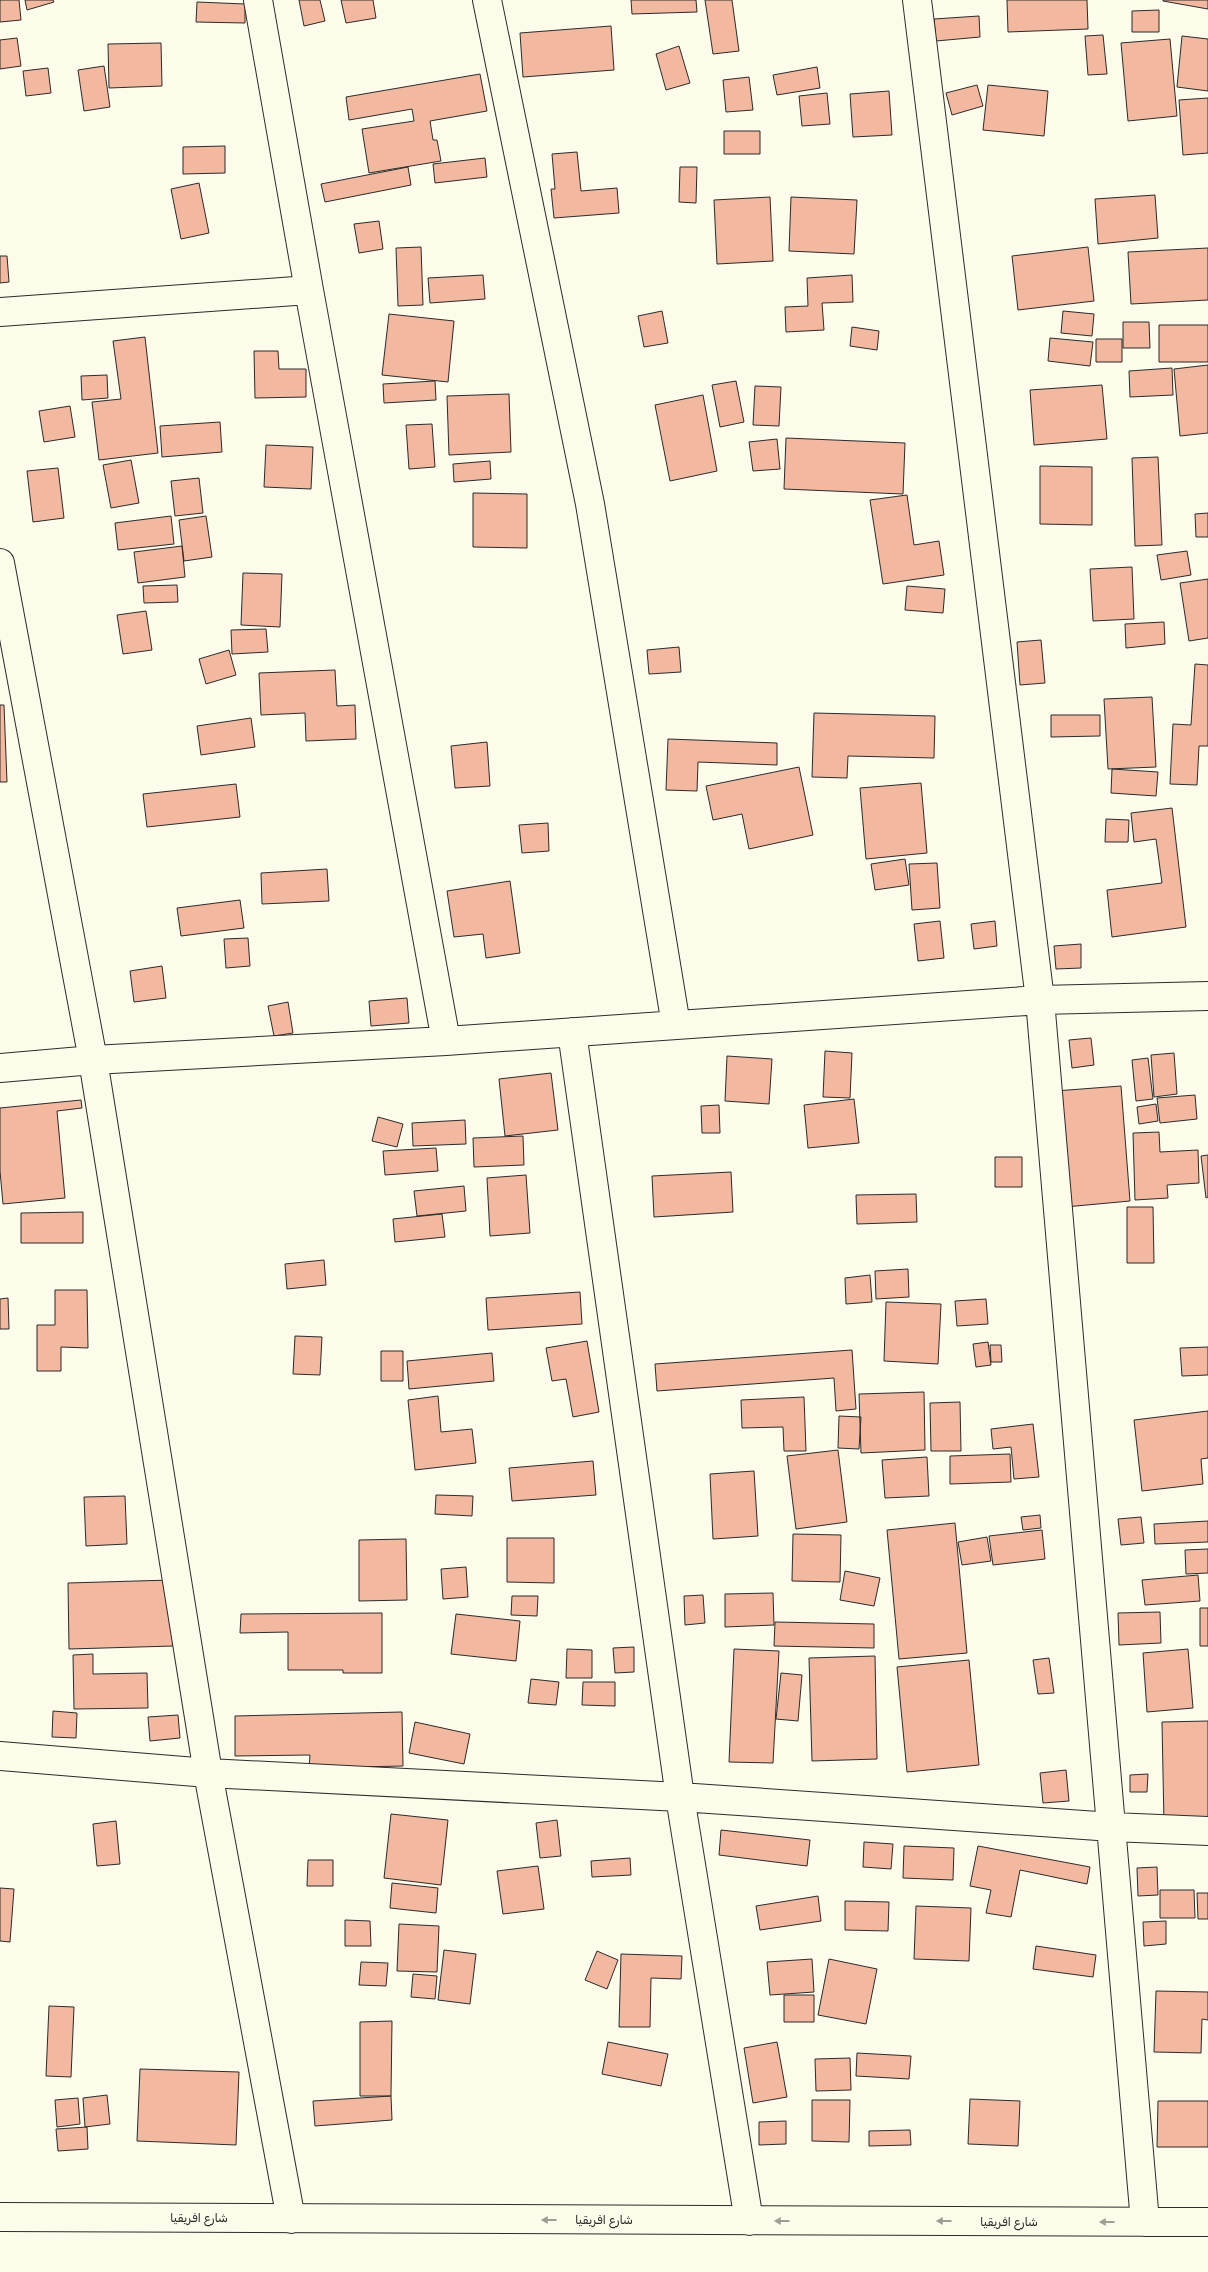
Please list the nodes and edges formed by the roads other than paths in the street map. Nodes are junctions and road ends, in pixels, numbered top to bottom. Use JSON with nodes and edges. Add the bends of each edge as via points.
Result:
{"nodes":[{"id":1,"x":258,"y":0,"type":"edge"},
{"id":2,"x":487,"y":0,"type":"edge"},
{"id":3,"x":917,"y":0,"type":"edge"},
{"id":4,"x":309,"y":290,"type":"junction"},
{"id":5,"x":0,"y":312,"type":"edge"},
{"id":6,"x":0,"y":563,"type":"edge"},
{"id":7,"x":10,"y":671,"type":"edge"},
{"id":8,"x":1208,"y":996,"type":"edge"},
{"id":9,"x":1040,"y":1000,"type":"junction"},
{"id":10,"x":676,"y":1025,"type":"junction"},
{"id":11,"x":572,"y":1032,"type":"junction"},
{"id":12,"x":446,"y":1041,"type":"junction"},
{"id":13,"x":93,"y":1060,"type":"junction"},
{"id":14,"x":0,"y":1068,"type":"edge"},
{"id":15,"x":0,"y":1756,"type":"edge"},
{"id":16,"x":208,"y":1773,"type":"junction"},
{"id":17,"x":680,"y":1797,"type":"junction"},
{"id":18,"x":1112,"y":1828,"type":"junction"},
{"id":19,"x":1208,"y":1831,"type":"edge"},
{"id":20,"x":0,"y":2217,"type":"edge"},
{"id":21,"x":291,"y":2219,"type":"junction"},
{"id":22,"x":748,"y":2221,"type":"junction"},
{"id":23,"x":1144,"y":2222,"type":"junction"},
{"id":24,"x":1208,"y":2222,"type":"edge"}],
"edges":[{"from":1,"to":4,"type":"street"},
{"from":2,"to":10,"type":"street","via":[[590,504]]},
{"from":3,"to":9,"type":"street"},
{"from":4,"to":5,"type":"street"},
{"from":4,"to":12,"type":"street"},
{"from":6,"to":7,"type":"street"},
{"from":7,"to":13,"type":"street"},
{"from":8,"to":9,"type":"street"},
{"from":9,"to":10,"type":"street"},
{"from":9,"to":18,"type":"street"},
{"from":10,"to":11,"type":"street"},
{"from":11,"to":12,"type":"street"},
{"from":11,"to":17,"type":"street"},
{"from":12,"to":13,"type":"street"},
{"from":13,"to":14,"type":"street"},
{"from":13,"to":16,"type":"street"},
{"from":15,"to":16,"type":"street"},
{"from":16,"to":17,"type":"street"},
{"from":16,"to":21,"type":"street"},
{"from":17,"to":18,"type":"street"},
{"from":17,"to":22,"type":"street"},
{"from":18,"to":19,"type":"street"},
{"from":18,"to":23,"type":"street"},
{"from":20,"to":21,"type":"street","name":"شارع افريقيا"},
{"from":22,"to":21,"type":"street","name":"شارع افريقيا","one_way":true},
{"from":23,"to":22,"type":"street","name":"شارع افريقيا","one_way":true},
{"from":23,"to":24,"type":"street","name":"شارع افريقيا"}]}
